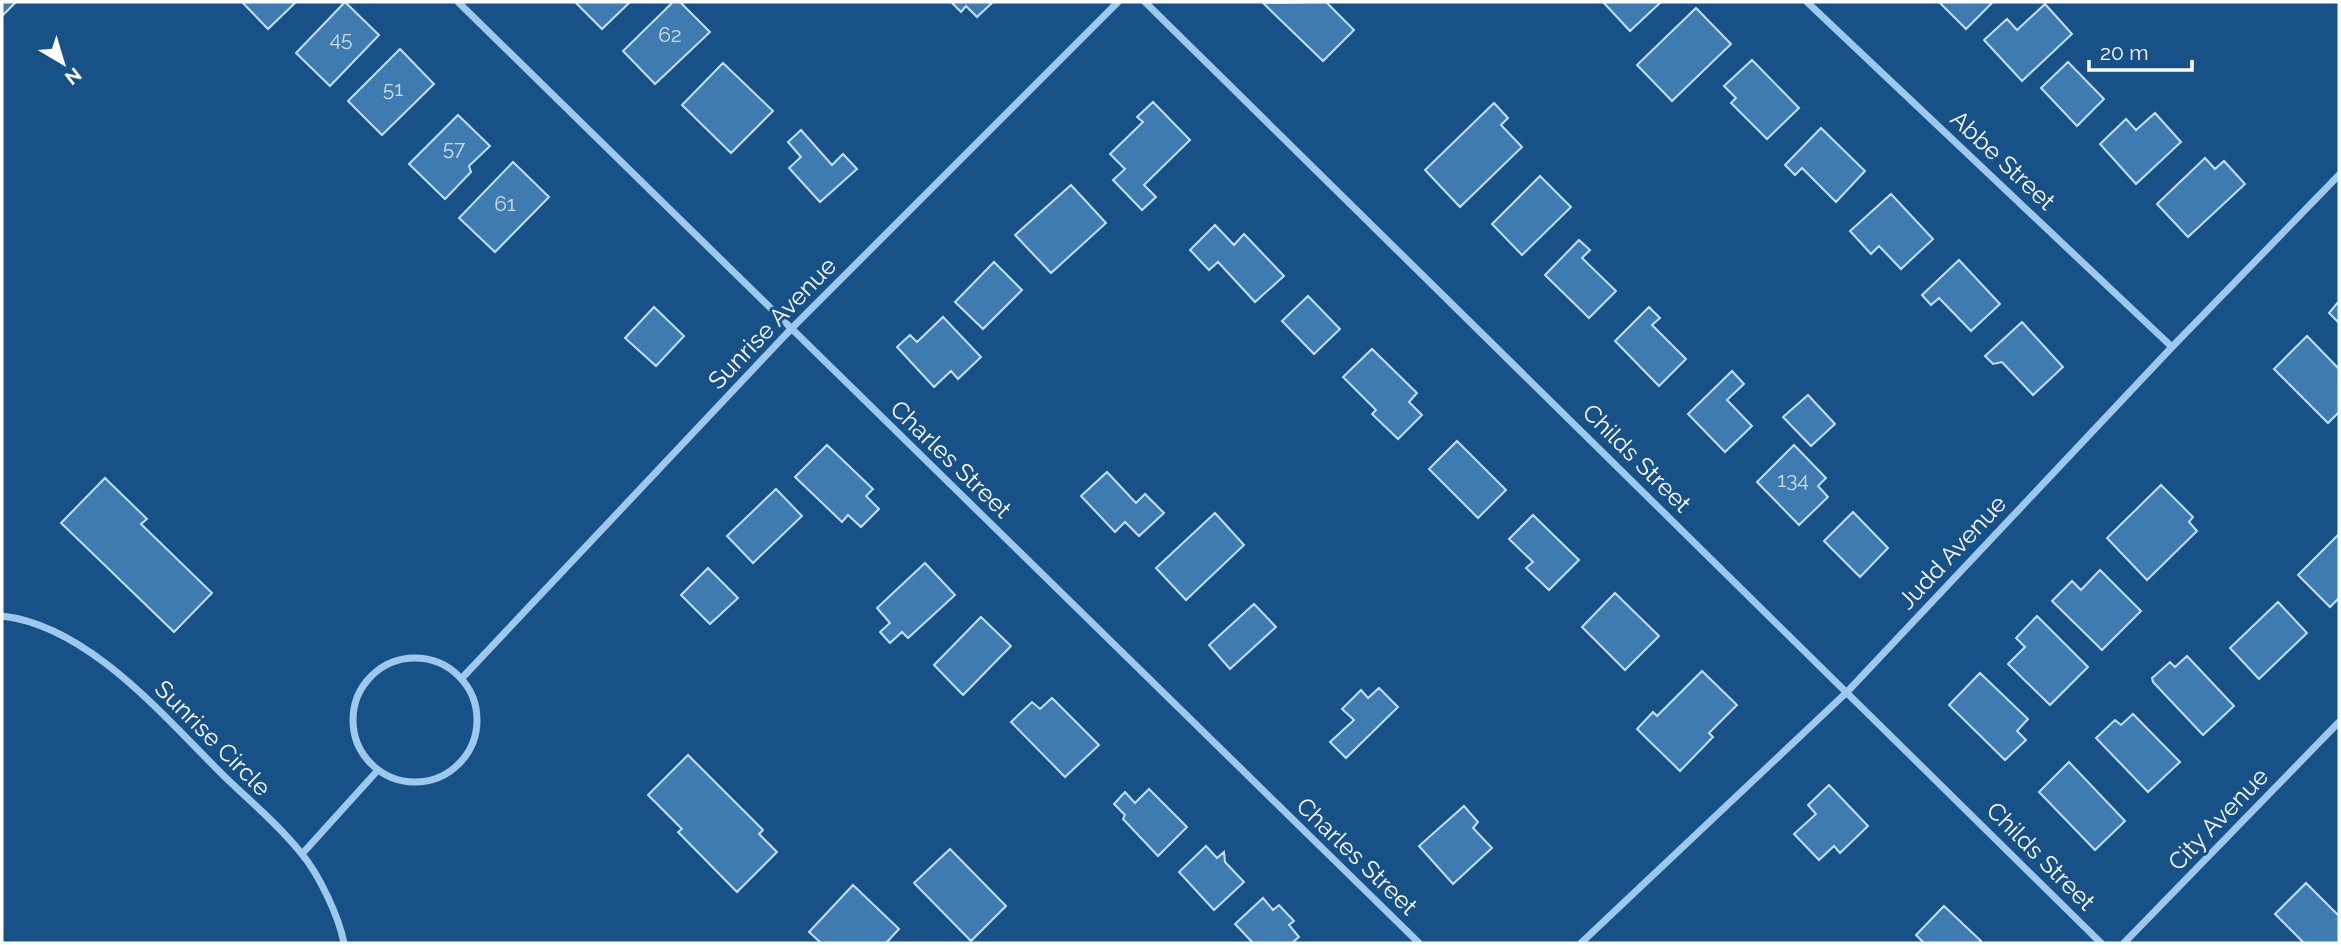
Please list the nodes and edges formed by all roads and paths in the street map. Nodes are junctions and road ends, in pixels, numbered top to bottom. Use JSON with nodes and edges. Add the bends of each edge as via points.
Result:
{"nodes":[{"id":1,"x":458,"y":2,"type":"edge"},
{"id":2,"x":1118,"y":2,"type":"edge"},
{"id":3,"x":1145,"y":2,"type":"edge"},
{"id":4,"x":1807,"y":2,"type":"edge"},
{"id":5,"x":2339,"y":175,"type":"edge"},
{"id":6,"x":791,"y":329,"type":"junction"},
{"id":7,"x":2172,"y":347,"type":"junction"},
{"id":8,"x":2,"y":616,"type":"edge"},
{"id":9,"x":462,"y":678,"type":"junction"},
{"id":10,"x":1847,"y":692,"type":"junction"},
{"id":11,"x":2339,"y":722,"type":"edge"},
{"id":12,"x":378,"y":770,"type":"junction"},
{"id":13,"x":302,"y":854,"type":"junction"},
{"id":14,"x":344,"y":943,"type":"edge"},
{"id":15,"x":1419,"y":943,"type":"edge"},
{"id":16,"x":1581,"y":943,"type":"edge"},
{"id":17,"x":2101,"y":943,"type":"edge"},
{"id":18,"x":2124,"y":943,"type":"edge"}],
"edges":[{"from":1,"to":6,"type":"street","name":"Charles Street"},
{"from":2,"to":6,"type":"street","name":"Sunrise Avenue"},
{"from":3,"to":10,"type":"street","name":"Childs Street"},
{"from":4,"to":7,"type":"street","name":"Abbe Street"},
{"from":5,"to":7,"type":"street","name":"Judd Avenue"},
{"from":6,"to":9,"type":"street","name":"Sunrise Avenue"},
{"from":6,"to":15,"type":"street","name":"Charles Street"},
{"from":7,"to":10,"type":"street","name":"Judd Avenue"},
{"from":8,"to":13,"type":"street","name":"Sunrise Circle","via":[[22,618],[68,639],[129,682]]},
{"from":9,"to":12,"type":"street","via":[[475,700],[478,726],[469,751],[452,770],[428,781],[402,781]]},
{"from":9,"to":12,"type":"street","via":[[441,663],[415,657],[390,663],[369,678],[356,701],[353,726],[361,751]]},
{"from":10,"to":16,"type":"street","name":"Judd Avenue"},
{"from":10,"to":17,"type":"street","name":"Childs Street"},
{"from":11,"to":18,"type":"street","name":"City Avenue"},
{"from":12,"to":13,"type":"street"},
{"from":13,"to":14,"type":"street","name":"Sunrise Circle","via":[[341,923]]}]}
